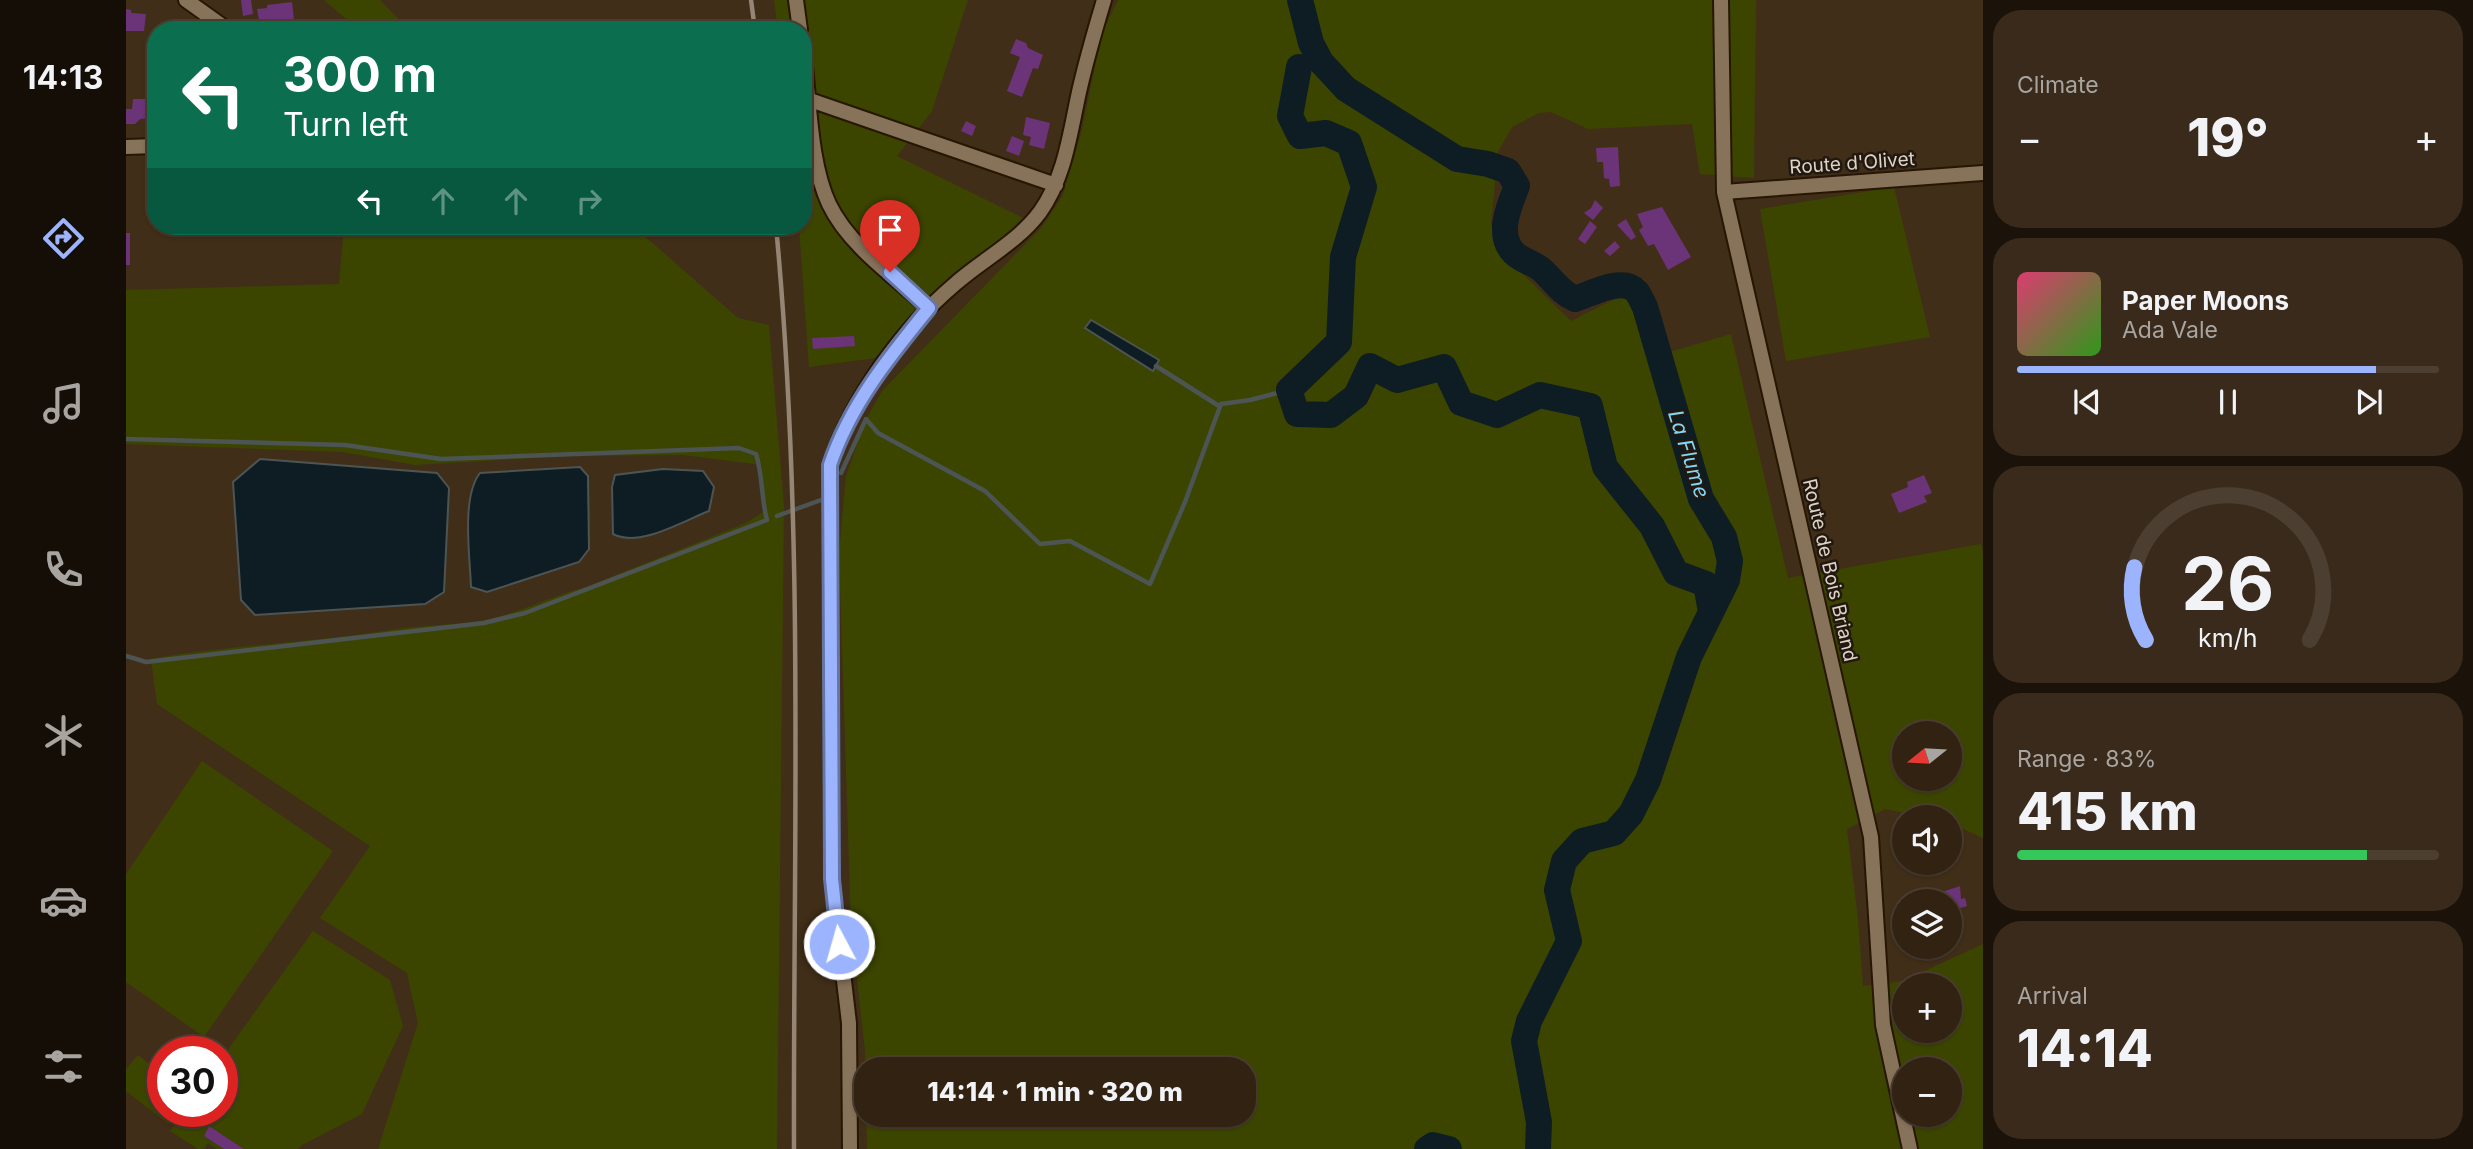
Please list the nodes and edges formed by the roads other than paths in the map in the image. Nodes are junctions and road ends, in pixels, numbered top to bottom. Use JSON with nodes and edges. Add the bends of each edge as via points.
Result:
{"nodes":[{"id":1,"x":186,"y":0,"type":"edge"},
{"id":2,"x":796,"y":0,"type":"edge"},
{"id":3,"x":1104,"y":0,"type":"edge"},
{"id":4,"x":1721,"y":0,"type":"edge"},
{"id":5,"x":215,"y":21,"type":"edge"},
{"id":6,"x":799,"y":21,"type":"edge"},
{"id":7,"x":812,"y":101,"type":"edge"},
{"id":8,"x":812,"y":120,"type":"edge"},
{"id":9,"x":147,"y":146,"type":"edge"},
{"id":10,"x":126,"y":147,"type":"edge"},
{"id":11,"x":1983,"y":173,"type":"edge"},
{"id":12,"x":1056,"y":185,"type":"junction"},
{"id":13,"x":1724,"y":192,"type":"junction"},
{"id":14,"x":929,"y":308,"type":"junction"},
{"id":15,"x":850,"y":1149,"type":"edge"},
{"id":16,"x":1910,"y":1149,"type":"edge"}],
"edges":[{"from":1,"to":5,"type":"street"},
{"from":2,"to":6,"type":"street"},
{"from":3,"to":12,"type":"street"},
{"from":4,"to":13,"type":"street","name":"Route de Bois Briand"},
{"from":7,"to":12,"type":"street"},
{"from":8,"to":14,"type":"street","via":[[817,169],[829,205],[852,237]]},
{"from":9,"to":10,"type":"street"},
{"from":11,"to":13,"type":"street","name":"Route d'Olivet"},
{"from":12,"to":14,"type":"street","via":[[1039,214]]},
{"from":13,"to":16,"type":"street","name":"Route de Bois Briand","via":[[1871,836],[1884,1024]]},
{"from":14,"to":15,"type":"street","via":[[859,402],[830,465],[832,879],[849,1023]]}]}
